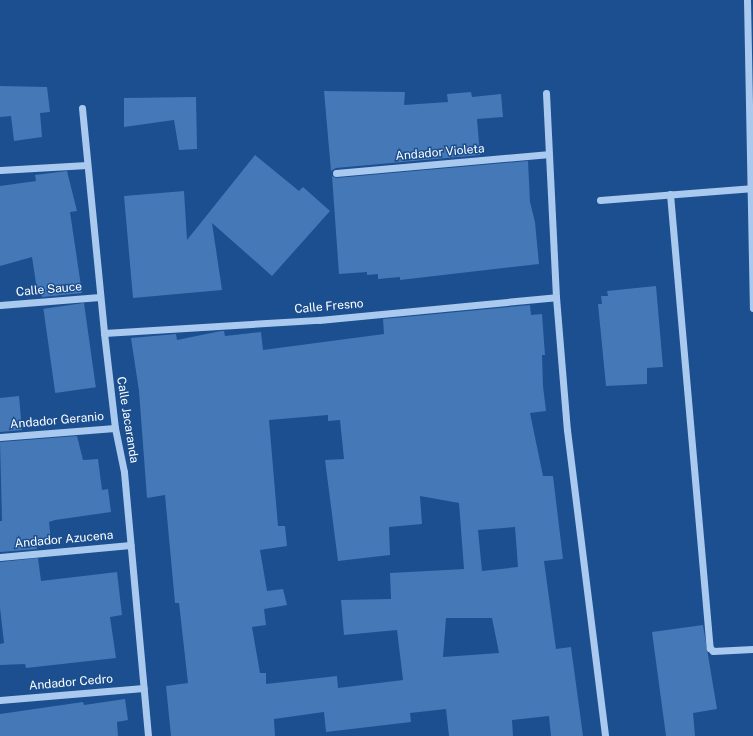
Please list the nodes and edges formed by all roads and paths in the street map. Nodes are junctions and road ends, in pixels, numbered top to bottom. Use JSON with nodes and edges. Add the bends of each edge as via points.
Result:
{"nodes":[{"id":1,"x":747,"y":0,"type":"edge"},
{"id":2,"x":546,"y":93,"type":"dead end"},
{"id":3,"x":82,"y":108,"type":"dead end"},
{"id":4,"x":547,"y":154,"type":"junction"},
{"id":5,"x":87,"y":165,"type":"junction"},
{"id":6,"x":0,"y":170,"type":"edge"},
{"id":7,"x":336,"y":173,"type":"dead end"},
{"id":8,"x":750,"y":188,"type":"junction"},
{"id":9,"x":670,"y":194,"type":"junction"},
{"id":10,"x":600,"y":200,"type":"dead end"},
{"id":11,"x":100,"y":297,"type":"junction"},
{"id":12,"x":556,"y":297,"type":"junction"},
{"id":13,"x":0,"y":305,"type":"edge"},
{"id":14,"x":753,"y":308,"type":"edge"},
{"id":15,"x":104,"y":333,"type":"junction"},
{"id":16,"x":115,"y":428,"type":"junction"},
{"id":17,"x":0,"y":437,"type":"edge"},
{"id":18,"x":130,"y":545,"type":"junction"},
{"id":19,"x":0,"y":557,"type":"edge"},
{"id":20,"x":753,"y":649,"type":"edge"},
{"id":21,"x":143,"y":688,"type":"junction"},
{"id":22,"x":0,"y":700,"type":"edge"},
{"id":23,"x":148,"y":736,"type":"edge"},
{"id":24,"x":605,"y":736,"type":"edge"}],
"edges":[{"from":1,"to":8,"type":"street"},
{"from":2,"to":4,"type":"street"},
{"from":3,"to":5,"type":"street","name":"Calle Jacaranda"},
{"from":4,"to":7,"type":"street","name":"Andador Violeta"},
{"from":4,"to":12,"type":"street"},
{"from":5,"to":6,"type":"street"},
{"from":5,"to":11,"type":"street","name":"Calle Jacaranda"},
{"from":8,"to":9,"type":"street"},
{"from":8,"to":14,"type":"street"},
{"from":9,"to":10,"type":"street"},
{"from":9,"to":20,"type":"street","via":[[710,648],[713,651]]},
{"from":11,"to":13,"type":"street","name":"Calle Sauce"},
{"from":11,"to":15,"type":"street","name":"Calle Jacaranda"},
{"from":12,"to":15,"type":"street","name":"Calle Fresno","via":[[318,320]]},
{"from":12,"to":24,"type":"street","via":[[567,430]]},
{"from":15,"to":16,"type":"street","name":"Calle Jacaranda"},
{"from":16,"to":17,"type":"street","name":"Andador Geranio"},
{"from":16,"to":18,"type":"street","name":"Calle Jacaranda","via":[[124,472]]},
{"from":18,"to":19,"type":"street","name":"Andador Azucena"},
{"from":18,"to":21,"type":"street","name":"Calle Jacaranda"},
{"from":21,"to":22,"type":"street","name":"Andador Cedro"},
{"from":21,"to":23,"type":"street","name":"Calle Jacaranda"}]}
